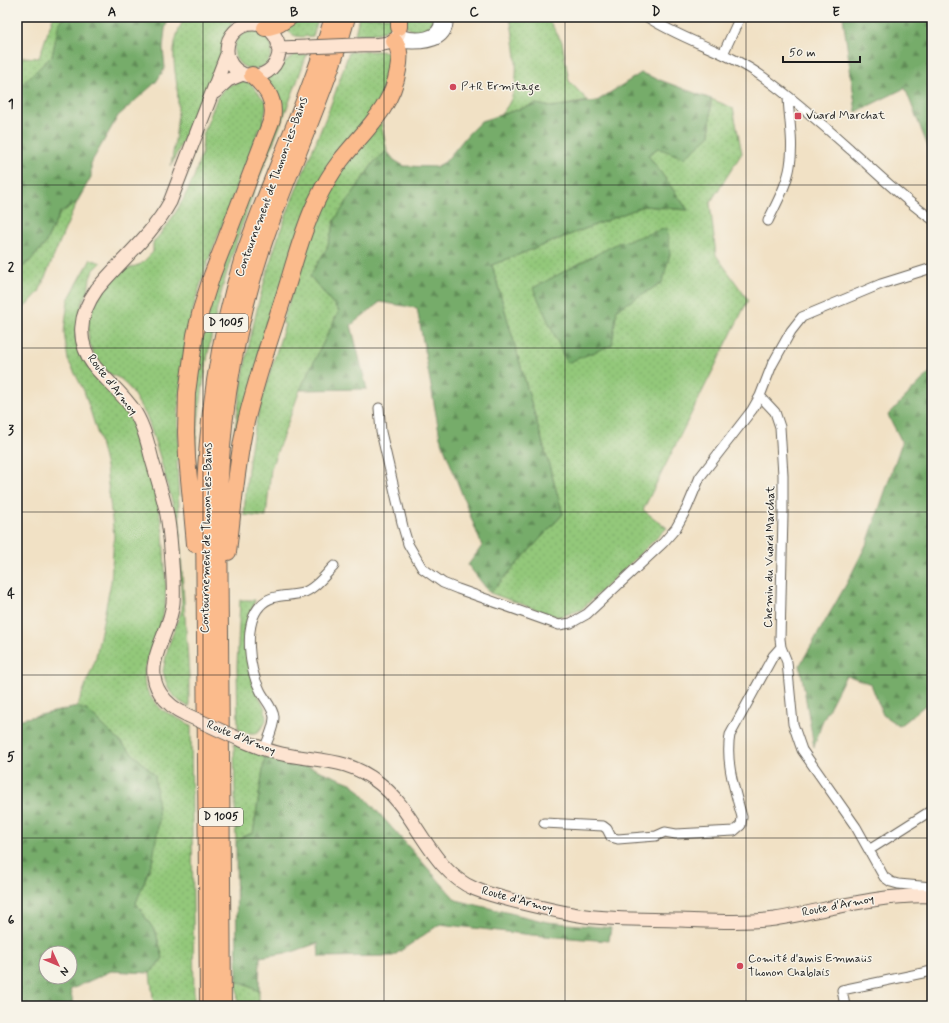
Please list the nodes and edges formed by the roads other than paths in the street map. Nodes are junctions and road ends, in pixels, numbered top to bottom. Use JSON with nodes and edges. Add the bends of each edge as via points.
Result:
{"nodes":[{"id":1,"x":237,"y":17,"type":"edge"},
{"id":2,"x":290,"y":17,"type":"edge"},
{"id":3,"x":333,"y":17,"type":"edge"},
{"id":4,"x":347,"y":17,"type":"edge"},
{"id":5,"x":440,"y":17,"type":"edge"},
{"id":6,"x":448,"y":17,"type":"edge"},
{"id":7,"x":648,"y":17,"type":"edge"},
{"id":8,"x":740,"y":17,"type":"edge"},
{"id":9,"x":257,"y":23,"type":"edge"},
{"id":10,"x":398,"y":30,"type":"edge"},
{"id":11,"x":233,"y":34,"type":"junction"},
{"id":12,"x":278,"y":48,"type":"junction"},
{"id":13,"x":227,"y":54,"type":"junction"},
{"id":14,"x":723,"y":54,"type":"junction"},
{"id":15,"x":248,"y":74,"type":"junction"},
{"id":16,"x":788,"y":97,"type":"junction"},
{"id":17,"x":210,"y":98,"type":"junction"},
{"id":18,"x":932,"y":219,"type":"edge"},
{"id":19,"x":768,"y":221,"type":"dead end"},
{"id":20,"x":932,"y":268,"type":"edge"},
{"id":21,"x":760,"y":396,"type":"junction"},
{"id":22,"x":379,"y":408,"type":"dead end"},
{"id":23,"x":334,"y":566,"type":"dead end"},
{"id":24,"x":220,"y":628,"type":"junction"},
{"id":25,"x":205,"y":645,"type":"junction"},
{"id":26,"x":781,"y":647,"type":"junction"},
{"id":27,"x":264,"y":749,"type":"junction"},
{"id":28,"x":932,"y":810,"type":"edge"},
{"id":29,"x":544,"y":822,"type":"dead end"},
{"id":30,"x":869,"y":850,"type":"junction"},
{"id":31,"x":932,"y":887,"type":"edge"},
{"id":32,"x":932,"y":896,"type":"edge"},
{"id":33,"x":932,"y":971,"type":"edge"},
{"id":34,"x":208,"y":1006,"type":"edge"},
{"id":35,"x":223,"y":1006,"type":"edge"},
{"id":36,"x":845,"y":1006,"type":"edge"}],
"edges":[{"from":1,"to":11,"type":"main road"},
{"from":2,"to":9,"type":"highway","via":[[279,24]]},
{"from":3,"to":25,"type":"highway","name":"Contournement de Thonon-les-Bains","number":"D 1005","via":[[255,225],[231,300],[222,338],[210,417],[205,476]]},
{"from":4,"to":24,"type":"highway","name":"Contournement de Thonon-les-Bains","number":"D 1005","via":[[318,105],[266,236],[238,334],[221,450]]},
{"from":5,"to":10,"type":"street","via":[[438,29],[427,37],[415,37]]},
{"from":6,"to":10,"type":"street","via":[[446,31],[434,42],[403,44]]},
{"from":7,"to":14,"type":"street"},
{"from":8,"to":14,"type":"street"},
{"from":9,"to":11,"type":"main road","via":[[242,26]]},
{"from":9,"to":12,"type":"main road","via":[[274,35]]},
{"from":10,"to":12,"type":"main road","bridge":true,"via":[[388,43]]},
{"from":10,"to":24,"type":"highway","number":"D 1005","via":[[400,60],[393,91],[381,112],[340,162],[316,202],[304,231],[255,387],[240,454]]},
{"from":11,"to":13,"type":"main road","via":[[228,43]]},
{"from":12,"to":15,"type":"main road","via":[[276,60],[270,69],[264,73]]},
{"from":13,"to":15,"type":"main road","via":[[236,70]]},
{"from":13,"to":17,"type":"main road","name":"Route d'Armoy"},
{"from":14,"to":16,"type":"street","via":[[754,71]]},
{"from":15,"to":17,"type":"main road","name":"Route d'Armoy","via":[[228,80]]},
{"from":15,"to":25,"type":"highway","number":"D 1005","via":[[265,88],[270,96],[273,113],[201,310],[192,350],[187,394],[187,457]]},
{"from":16,"to":18,"type":"street"},
{"from":16,"to":19,"type":"street","via":[[792,154],[790,168]]},
{"from":17,"to":27,"type":"main road","name":"Route d'Armoy","bridge":true,"via":[[166,209],[142,240],[97,289],[84,312],[81,329],[84,345],[91,360],[127,401],[141,425],[168,518],[173,601],[170,618],[155,660],[157,688],[164,700],[175,709]]},
{"from":20,"to":21,"type":"street","via":[[881,284],[802,317],[772,365]]},
{"from":21,"to":22,"type":"street","via":[[700,477],[676,528],[663,543],[587,614],[571,623],[559,625],[443,583],[422,568],[408,544],[403,527],[381,432]]},
{"from":21,"to":26,"type":"street","name":"Chemin du Vuard Marchat","via":[[775,412],[780,427],[783,475]]},
{"from":23,"to":27,"type":"street","via":[[313,588],[303,593],[275,596],[265,601],[257,609],[253,619],[249,641],[252,668],[260,692],[274,716]]},
{"from":24,"to":35,"type":"highway","name":"Contournement de Thonon-les-Bains","number":"D 1005"},
{"from":25,"to":34,"type":"highway","name":"Contournement de Thonon-les-Bains","number":"D 1005"},
{"from":26,"to":29,"type":"street","via":[[773,656],[730,735],[729,762],[742,818],[740,825],[734,830],[676,834],[665,832],[656,836],[618,840],[611,837],[603,826]]},
{"from":26,"to":30,"type":"street","name":"Chemin du Vuard Marchat","via":[[787,662],[793,724],[802,750],[850,818]]},
{"from":27,"to":32,"type":"main road","name":"Route d'Armoy","via":[[332,761],[357,769],[390,792],[442,864],[461,881],[484,893],[547,909],[599,917],[744,922],[775,919],[880,898]]},
{"from":28,"to":30,"type":"street"},
{"from":30,"to":31,"type":"street","name":"Chemin du Vuard Marchat","via":[[881,873],[889,881]]},
{"from":33,"to":36,"type":"street","via":[[842,990]]}]}
